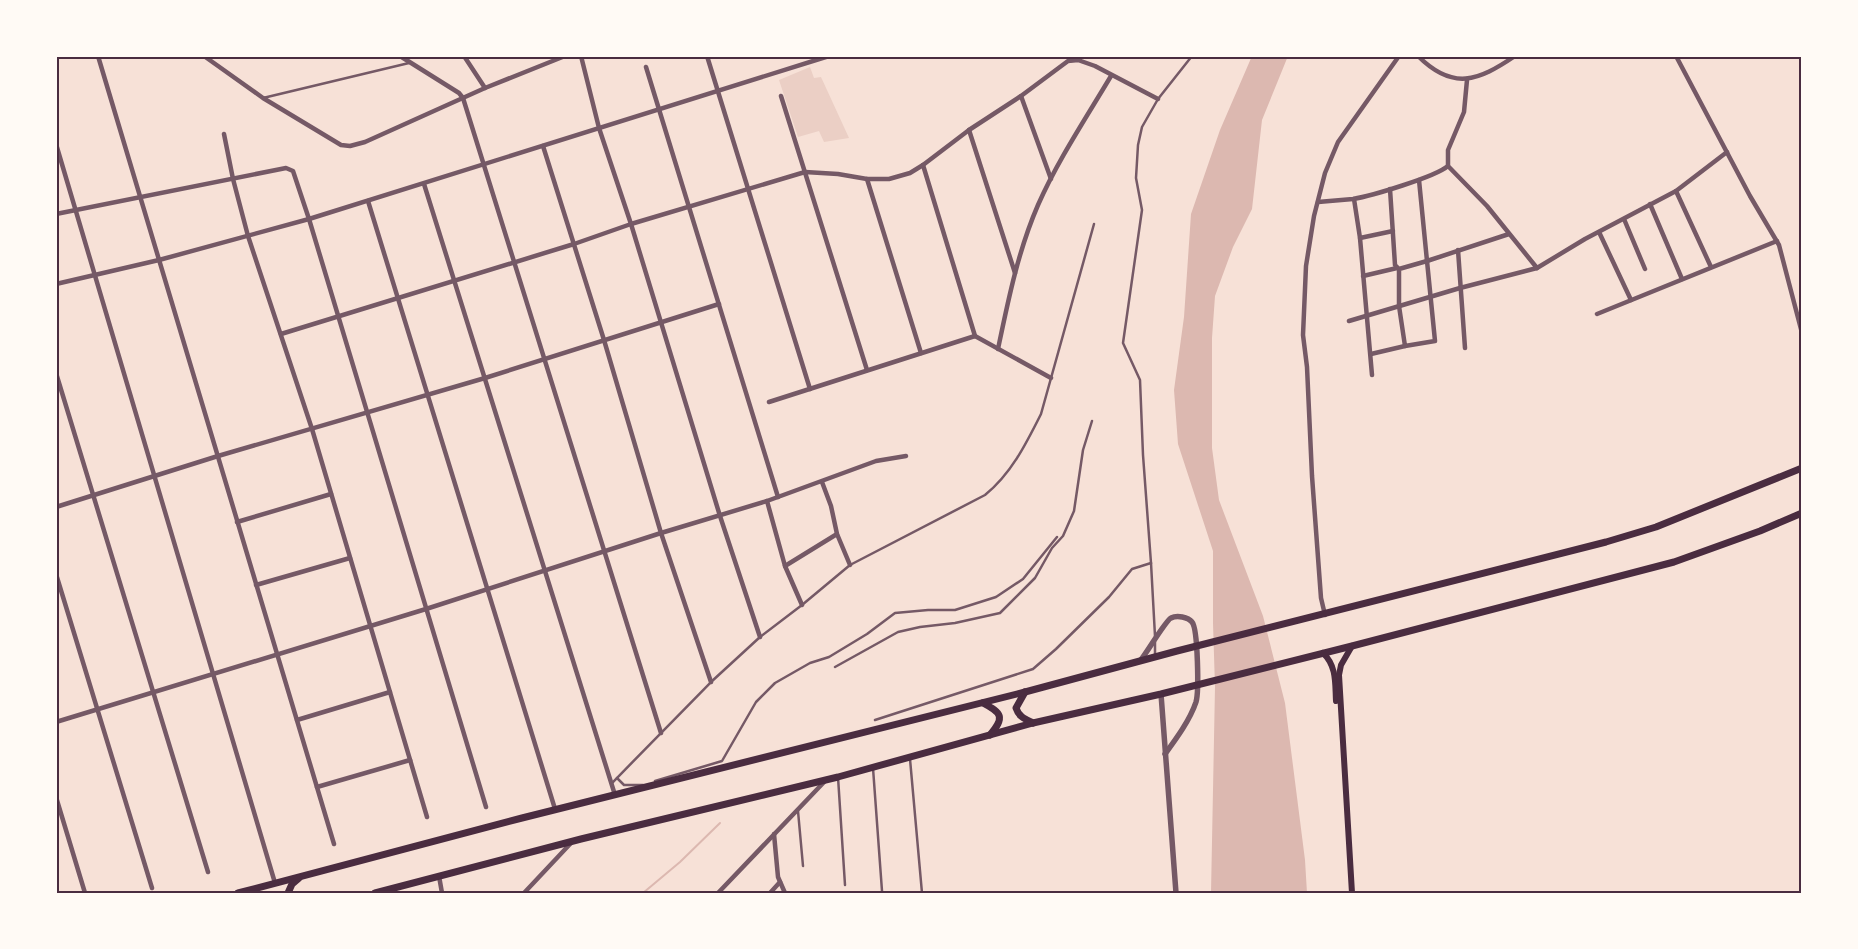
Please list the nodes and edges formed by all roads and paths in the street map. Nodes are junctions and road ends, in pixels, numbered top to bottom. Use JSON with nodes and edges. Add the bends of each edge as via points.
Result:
{"nodes":[{"id":1,"x":98,"y":56,"type":"edge"},
{"id":2,"x":204,"y":56,"type":"edge"},
{"id":3,"x":400,"y":56,"type":"edge"},
{"id":4,"x":464,"y":56,"type":"edge"},
{"id":5,"x":565,"y":56,"type":"edge"},
{"id":6,"x":581,"y":56,"type":"edge"},
{"id":7,"x":707,"y":56,"type":"edge"},
{"id":8,"x":829,"y":56,"type":"edge"},
{"id":9,"x":1192,"y":56,"type":"edge"},
{"id":10,"x":1399,"y":56,"type":"edge"},
{"id":11,"x":1418,"y":56,"type":"edge"},
{"id":12,"x":1514,"y":56,"type":"edge"},
{"id":13,"x":1676,"y":56,"type":"edge"},
{"id":14,"x":410,"y":62,"type":"junction"},
{"id":15,"x":646,"y":67,"type":"dead end"},
{"id":16,"x":1111,"y":76,"type":"junction"},
{"id":17,"x":1467,"y":80,"type":"junction"},
{"id":18,"x":485,"y":88,"type":"junction"},
{"id":19,"x":718,"y":92,"type":"junction"},
{"id":20,"x":781,"y":96,"type":"dead end"},
{"id":21,"x":1021,"y":96,"type":"junction"},
{"id":22,"x":263,"y":98,"type":"junction"},
{"id":23,"x":464,"y":98,"type":"junction"},
{"id":24,"x":1158,"y":99,"type":"junction"},
{"id":25,"x":659,"y":110,"type":"junction"},
{"id":26,"x":599,"y":128,"type":"junction"},
{"id":27,"x":969,"y":130,"type":"junction"},
{"id":28,"x":224,"y":134,"type":"dead end"},
{"id":29,"x":56,"y":144,"type":"edge"},
{"id":30,"x":543,"y":146,"type":"junction"},
{"id":31,"x":1727,"y":152,"type":"junction"},
{"id":32,"x":485,"y":165,"type":"junction"},
{"id":33,"x":923,"y":165,"type":"junction"},
{"id":34,"x":1448,"y":166,"type":"junction"},
{"id":35,"x":805,"y":172,"type":"junction"},
{"id":36,"x":867,"y":178,"type":"junction"},
{"id":37,"x":233,"y":179,"type":"junction"},
{"id":38,"x":1051,"y":179,"type":"junction"},
{"id":39,"x":1419,"y":180,"type":"junction"},
{"id":40,"x":424,"y":184,"type":"junction"},
{"id":41,"x":1390,"y":188,"type":"junction"},
{"id":42,"x":747,"y":190,"type":"junction"},
{"id":43,"x":1676,"y":191,"type":"junction"},
{"id":44,"x":140,"y":197,"type":"junction"},
{"id":45,"x":1354,"y":198,"type":"junction"},
{"id":46,"x":368,"y":201,"type":"junction"},
{"id":47,"x":1318,"y":202,"type":"junction"},
{"id":48,"x":1650,"y":204,"type":"junction"},
{"id":49,"x":689,"y":207,"type":"junction"},
{"id":50,"x":76,"y":211,"type":"junction"},
{"id":51,"x":56,"y":214,"type":"edge"},
{"id":52,"x":309,"y":219,"type":"junction"},
{"id":53,"x":1624,"y":219,"type":"junction"},
{"id":54,"x":631,"y":224,"type":"junction"},
{"id":55,"x":1094,"y":224,"type":"dead end"},
{"id":56,"x":1393,"y":231,"type":"junction"},
{"id":57,"x":1599,"y":232,"type":"junction"},
{"id":58,"x":1509,"y":234,"type":"junction"},
{"id":59,"x":248,"y":236,"type":"junction"},
{"id":60,"x":1360,"y":238,"type":"junction"},
{"id":61,"x":1777,"y":241,"type":"junction"},
{"id":62,"x":574,"y":244,"type":"junction"},
{"id":63,"x":1458,"y":250,"type":"junction"},
{"id":64,"x":159,"y":260,"type":"junction"},
{"id":65,"x":1427,"y":260,"type":"junction"},
{"id":66,"x":515,"y":262,"type":"junction"},
{"id":67,"x":1711,"y":267,"type":"junction"},
{"id":68,"x":1398,"y":268,"type":"junction"},
{"id":69,"x":1537,"y":268,"type":"junction"},
{"id":70,"x":1645,"y":269,"type":"dead end"},
{"id":71,"x":1015,"y":273,"type":"junction"},
{"id":72,"x":94,"y":275,"type":"junction"},
{"id":73,"x":1363,"y":276,"type":"junction"},
{"id":74,"x":1682,"y":279,"type":"junction"},
{"id":75,"x":454,"y":280,"type":"junction"},
{"id":76,"x":56,"y":284,"type":"edge"},
{"id":77,"x":1460,"y":288,"type":"junction"},
{"id":78,"x":1430,"y":297,"type":"junction"},
{"id":79,"x":398,"y":298,"type":"junction"},
{"id":80,"x":1631,"y":300,"type":"junction"},
{"id":81,"x":718,"y":304,"type":"junction"},
{"id":82,"x":1399,"y":306,"type":"junction"},
{"id":83,"x":1597,"y":314,"type":"dead end"},
{"id":84,"x":1366,"y":316,"type":"junction"},
{"id":85,"x":339,"y":317,"type":"junction"},
{"id":86,"x":1349,"y":321,"type":"dead end"},
{"id":87,"x":661,"y":322,"type":"junction"},
{"id":88,"x":1802,"y":333,"type":"edge"},
{"id":89,"x":281,"y":334,"type":"junction"},
{"id":90,"x":975,"y":336,"type":"junction"},
{"id":91,"x":604,"y":340,"type":"junction"},
{"id":92,"x":1405,"y":346,"type":"junction"},
{"id":93,"x":1465,"y":348,"type":"dead end"},
{"id":94,"x":998,"y":349,"type":"junction"},
{"id":95,"x":920,"y":353,"type":"junction"},
{"id":96,"x":1371,"y":354,"type":"junction"},
{"id":97,"x":545,"y":359,"type":"junction"},
{"id":98,"x":866,"y":370,"type":"junction"},
{"id":99,"x":56,"y":373,"type":"edge"},
{"id":100,"x":1372,"y":375,"type":"dead end"},
{"id":101,"x":485,"y":378,"type":"junction"},
{"id":102,"x":1051,"y":378,"type":"junction"},
{"id":103,"x":810,"y":389,"type":"junction"},
{"id":104,"x":428,"y":394,"type":"junction"},
{"id":105,"x":769,"y":402,"type":"dead end"},
{"id":106,"x":368,"y":412,"type":"junction"},
{"id":107,"x":1092,"y":421,"type":"dead end"},
{"id":108,"x":312,"y":429,"type":"junction"},
{"id":109,"x":218,"y":456,"type":"junction"},
{"id":110,"x":906,"y":456,"type":"dead end"},
{"id":111,"x":1802,"y":468,"type":"edge"},
{"id":112,"x":156,"y":476,"type":"junction"},
{"id":113,"x":822,"y":482,"type":"junction"},
{"id":114,"x":331,"y":494,"type":"junction"},
{"id":115,"x":94,"y":496,"type":"junction"},
{"id":116,"x":778,"y":497,"type":"junction"},
{"id":117,"x":767,"y":501,"type":"junction"},
{"id":118,"x":56,"y":507,"type":"edge"},
{"id":119,"x":1802,"y":512,"type":"edge"},
{"id":120,"x":720,"y":516,"type":"junction"},
{"id":121,"x":237,"y":522,"type":"junction"},
{"id":122,"x":661,"y":533,"type":"junction"},
{"id":123,"x":838,"y":534,"type":"junction"},
{"id":124,"x":1057,"y":536,"type":"dead end"},
{"id":125,"x":605,"y":552,"type":"junction"},
{"id":126,"x":350,"y":558,"type":"junction"},
{"id":127,"x":1151,"y":563,"type":"junction"},
{"id":128,"x":850,"y":565,"type":"junction"},
{"id":129,"x":785,"y":566,"type":"junction"},
{"id":130,"x":545,"y":571,"type":"junction"},
{"id":131,"x":56,"y":574,"type":"edge"},
{"id":132,"x":256,"y":585,"type":"junction"},
{"id":133,"x":487,"y":589,"type":"junction"},
{"id":134,"x":802,"y":605,"type":"junction"},
{"id":135,"x":426,"y":609,"type":"junction"},
{"id":136,"x":1325,"y":615,"type":"junction"},
{"id":137,"x":370,"y":626,"type":"junction"},
{"id":138,"x":760,"y":637,"type":"junction"},
{"id":139,"x":1155,"y":641,"type":"junction"},
{"id":140,"x":1352,"y":646,"type":"junction"},
{"id":141,"x":1324,"y":653,"type":"junction"},
{"id":142,"x":277,"y":654,"type":"junction"},
{"id":143,"x":1155,"y":658,"type":"junction"},
{"id":144,"x":1140,"y":662,"type":"junction"},
{"id":145,"x":835,"y":667,"type":"dead end"},
{"id":146,"x":214,"y":674,"type":"junction"},
{"id":147,"x":711,"y":682,"type":"junction"},
{"id":148,"x":154,"y":692,"type":"junction"},
{"id":149,"x":390,"y":692,"type":"junction"},
{"id":150,"x":1025,"y":692,"type":"junction"},
{"id":151,"x":1161,"y":694,"type":"junction"},
{"id":152,"x":983,"y":703,"type":"junction"},
{"id":153,"x":98,"y":709,"type":"junction"},
{"id":154,"x":297,"y":720,"type":"junction"},
{"id":155,"x":875,"y":720,"type":"dead end"},
{"id":156,"x":56,"y":722,"type":"edge"},
{"id":157,"x":1033,"y":723,"type":"junction"},
{"id":158,"x":661,"y":733,"type":"junction"},
{"id":159,"x":990,"y":735,"type":"junction"},
{"id":160,"x":1166,"y":754,"type":"junction"},
{"id":161,"x":910,"y":758,"type":"junction"},
{"id":162,"x":410,"y":760,"type":"junction"},
{"id":163,"x":873,"y":767,"type":"junction"},
{"id":164,"x":838,"y":777,"type":"junction"},
{"id":165,"x":617,"y":778,"type":"junction"},
{"id":166,"x":827,"y":779,"type":"junction"},
{"id":167,"x":612,"y":783,"type":"junction"},
{"id":168,"x":317,"y":787,"type":"junction"},
{"id":169,"x":615,"y":795,"type":"junction"},
{"id":170,"x":56,"y":797,"type":"edge"},
{"id":171,"x":486,"y":807,"type":"dead end"},
{"id":172,"x":555,"y":809,"type":"junction"},
{"id":173,"x":798,"y":809,"type":"junction"},
{"id":174,"x":427,"y":817,"type":"dead end"},
{"id":175,"x":774,"y":834,"type":"junction"},
{"id":176,"x":573,"y":842,"type":"junction"},
{"id":177,"x":334,"y":844,"type":"dead end"},
{"id":178,"x":803,"y":866,"type":"dead end"},
{"id":179,"x":208,"y":872,"type":"dead end"},
{"id":180,"x":306,"y":875,"type":"junction"},
{"id":181,"x":439,"y":876,"type":"junction"},
{"id":182,"x":780,"y":882,"type":"junction"},
{"id":183,"x":276,"y":883,"type":"junction"},
{"id":184,"x":845,"y":886,"type":"dead end"},
{"id":185,"x":152,"y":888,"type":"dead end"},
{"id":186,"x":882,"y":891,"type":"dead end"},
{"id":187,"x":85,"y":893,"type":"edge"},
{"id":188,"x":238,"y":893,"type":"edge"},
{"id":189,"x":288,"y":893,"type":"edge"},
{"id":190,"x":375,"y":893,"type":"edge"},
{"id":191,"x":442,"y":893,"type":"edge"},
{"id":192,"x":524,"y":893,"type":"edge"},
{"id":193,"x":718,"y":893,"type":"edge"},
{"id":194,"x":770,"y":893,"type":"edge"},
{"id":195,"x":785,"y":893,"type":"edge"},
{"id":196,"x":922,"y":893,"type":"edge"},
{"id":197,"x":1176,"y":893,"type":"edge"},
{"id":198,"x":1348,"y":893,"type":"edge"},
{"id":199,"x":1352,"y":893,"type":"edge"}],
"edges":[{"from":1,"to":44,"type":"street"},
{"from":2,"to":22,"type":"street"},
{"from":3,"to":14,"type":"street"},
{"from":4,"to":18,"type":"street"},
{"from":5,"to":18,"type":"street"},
{"from":6,"to":26,"type":"street"},
{"from":7,"to":19,"type":"street"},
{"from":8,"to":19,"type":"street"},
{"from":9,"to":24,"type":"lane"},
{"from":10,"to":47,"type":"street","via":[[1338,142]]},
{"from":11,"to":17,"type":"street","via":[[1444,76]]},
{"from":12,"to":17,"type":"street"},
{"from":13,"to":31,"type":"street"},
{"from":14,"to":22,"type":"lane"},
{"from":14,"to":23,"type":"street"},
{"from":15,"to":25,"type":"street"},
{"from":16,"to":21,"type":"street","via":[[1078,60],[1068,61]]},
{"from":16,"to":24,"type":"street"},
{"from":16,"to":38,"type":"street"},
{"from":17,"to":34,"type":"street","via":[[1464,112],[1448,150]]},
{"from":18,"to":23,"type":"street"},
{"from":19,"to":25,"type":"street"},
{"from":19,"to":42,"type":"street"},
{"from":20,"to":35,"type":"street"},
{"from":21,"to":27,"type":"street"},
{"from":21,"to":38,"type":"street"},
{"from":22,"to":23,"type":"street","via":[[346,146],[365,142]]},
{"from":23,"to":32,"type":"street"},
{"from":24,"to":127,"type":"lane","via":[[1142,127],[1138,145],[1136,178],[1142,210],[1122,343],[1140,380]]},
{"from":25,"to":26,"type":"street"},
{"from":25,"to":49,"type":"street"},
{"from":26,"to":30,"type":"street"},
{"from":26,"to":54,"type":"street"},
{"from":27,"to":33,"type":"street"},
{"from":27,"to":71,"type":"street"},
{"from":28,"to":37,"type":"street"},
{"from":29,"to":50,"type":"street"},
{"from":30,"to":32,"type":"street"},
{"from":30,"to":62,"type":"street"},
{"from":31,"to":43,"type":"street"},
{"from":31,"to":61,"type":"street"},
{"from":32,"to":40,"type":"street"},
{"from":32,"to":66,"type":"street"},
{"from":33,"to":36,"type":"street","via":[[889,179]]},
{"from":33,"to":90,"type":"street"},
{"from":34,"to":39,"type":"street"},
{"from":34,"to":58,"type":"street"},
{"from":35,"to":36,"type":"street"},
{"from":35,"to":42,"type":"street"},
{"from":35,"to":98,"type":"street"},
{"from":36,"to":95,"type":"street"},
{"from":37,"to":44,"type":"street"},
{"from":37,"to":52,"type":"street","via":[[291,169]]},
{"from":37,"to":59,"type":"street"},
{"from":38,"to":71,"type":"street","via":[[1037,206]]},
{"from":39,"to":41,"type":"street"},
{"from":39,"to":65,"type":"street"},
{"from":40,"to":46,"type":"street"},
{"from":40,"to":75,"type":"street"},
{"from":41,"to":45,"type":"street"},
{"from":41,"to":56,"type":"street"},
{"from":42,"to":49,"type":"street"},
{"from":42,"to":103,"type":"street"},
{"from":43,"to":48,"type":"street"},
{"from":43,"to":67,"type":"street"},
{"from":44,"to":50,"type":"street"},
{"from":44,"to":64,"type":"street"},
{"from":45,"to":47,"type":"street"},
{"from":45,"to":60,"type":"street"},
{"from":46,"to":52,"type":"street"},
{"from":46,"to":79,"type":"street"},
{"from":47,"to":136,"type":"street","via":[[1306,266],[1303,335],[1321,598]]},
{"from":48,"to":53,"type":"street"},
{"from":48,"to":74,"type":"street"},
{"from":49,"to":54,"type":"street"},
{"from":49,"to":81,"type":"street"},
{"from":50,"to":51,"type":"street"},
{"from":50,"to":72,"type":"street"},
{"from":52,"to":59,"type":"street"},
{"from":52,"to":85,"type":"street"},
{"from":53,"to":57,"type":"street"},
{"from":53,"to":70,"type":"street"},
{"from":54,"to":62,"type":"street"},
{"from":54,"to":87,"type":"street"},
{"from":55,"to":102,"type":"lane"},
{"from":56,"to":60,"type":"street"},
{"from":56,"to":68,"type":"street"},
{"from":57,"to":69,"type":"street"},
{"from":57,"to":80,"type":"street"},
{"from":58,"to":63,"type":"street"},
{"from":58,"to":69,"type":"street"},
{"from":59,"to":64,"type":"street"},
{"from":59,"to":89,"type":"street"},
{"from":60,"to":73,"type":"street"},
{"from":61,"to":67,"type":"street"},
{"from":61,"to":88,"type":"street"},
{"from":62,"to":66,"type":"street"},
{"from":62,"to":91,"type":"street"},
{"from":63,"to":65,"type":"street"},
{"from":63,"to":77,"type":"street"},
{"from":64,"to":72,"type":"street"},
{"from":64,"to":109,"type":"street"},
{"from":65,"to":68,"type":"street"},
{"from":65,"to":78,"type":"street"},
{"from":66,"to":75,"type":"street"},
{"from":66,"to":97,"type":"street"},
{"from":67,"to":74,"type":"street"},
{"from":68,"to":73,"type":"street"},
{"from":68,"to":82,"type":"street"},
{"from":69,"to":77,"type":"street"},
{"from":71,"to":94,"type":"street"},
{"from":72,"to":76,"type":"street"},
{"from":72,"to":112,"type":"street"},
{"from":73,"to":84,"type":"street"},
{"from":74,"to":80,"type":"street"},
{"from":75,"to":79,"type":"street"},
{"from":75,"to":101,"type":"street"},
{"from":77,"to":78,"type":"street"},
{"from":77,"to":93,"type":"street"},
{"from":78,"to":82,"type":"street"},
{"from":78,"to":92,"type":"street","via":[[1435,341]]},
{"from":79,"to":85,"type":"street"},
{"from":79,"to":104,"type":"street"},
{"from":80,"to":83,"type":"street"},
{"from":81,"to":87,"type":"street"},
{"from":81,"to":116,"type":"street"},
{"from":82,"to":84,"type":"street"},
{"from":82,"to":92,"type":"street"},
{"from":84,"to":86,"type":"street"},
{"from":84,"to":96,"type":"street"},
{"from":85,"to":89,"type":"street"},
{"from":85,"to":106,"type":"street"},
{"from":87,"to":91,"type":"street"},
{"from":87,"to":120,"type":"street"},
{"from":89,"to":108,"type":"street"},
{"from":90,"to":94,"type":"street"},
{"from":90,"to":95,"type":"street"},
{"from":91,"to":97,"type":"street"},
{"from":91,"to":122,"type":"street"},
{"from":92,"to":96,"type":"street"},
{"from":94,"to":102,"type":"street"},
{"from":95,"to":98,"type":"street"},
{"from":96,"to":100,"type":"street"},
{"from":97,"to":101,"type":"street"},
{"from":97,"to":125,"type":"street"},
{"from":98,"to":103,"type":"street"},
{"from":99,"to":115,"type":"street"},
{"from":101,"to":104,"type":"street"},
{"from":101,"to":130,"type":"street"},
{"from":102,"to":128,"type":"lane","via":[[1041,414],[1029,440],[1003,480],[985,495]]},
{"from":103,"to":105,"type":"street"},
{"from":104,"to":106,"type":"street"},
{"from":104,"to":133,"type":"street"},
{"from":106,"to":108,"type":"street"},
{"from":106,"to":135,"type":"street"},
{"from":107,"to":145,"type":"lane","via":[[1083,450],[1074,511],[1063,536],[1035,578],[1000,613],[898,632]]},
{"from":108,"to":109,"type":"street"},
{"from":108,"to":114,"type":"street"},
{"from":109,"to":112,"type":"street"},
{"from":109,"to":121,"type":"street"},
{"from":110,"to":113,"type":"street","via":[[876,462]]},
{"from":111,"to":136,"type":"main road","via":[[1656,527]]},
{"from":112,"to":115,"type":"street"},
{"from":112,"to":146,"type":"street"},
{"from":113,"to":116,"type":"street"},
{"from":113,"to":123,"type":"street"},
{"from":114,"to":121,"type":"street"},
{"from":114,"to":126,"type":"street"},
{"from":115,"to":118,"type":"street"},
{"from":115,"to":148,"type":"street"},
{"from":116,"to":117,"type":"street"},
{"from":117,"to":120,"type":"street"},
{"from":117,"to":129,"type":"street"},
{"from":119,"to":140,"type":"main road","via":[[1674,562]]},
{"from":120,"to":122,"type":"street"},
{"from":120,"to":138,"type":"street"},
{"from":121,"to":132,"type":"street"},
{"from":122,"to":125,"type":"street"},
{"from":122,"to":147,"type":"street"},
{"from":123,"to":128,"type":"street"},
{"from":123,"to":129,"type":"street"},
{"from":124,"to":165,"type":"lane","via":[[1023,579],[996,597],[955,610],[895,613],[828,657],[810,663],[775,683],[756,702],[722,761],[644,785],[624,784]]},
{"from":125,"to":130,"type":"street"},
{"from":125,"to":158,"type":"street"},
{"from":126,"to":132,"type":"street"},
{"from":126,"to":137,"type":"street"},
{"from":127,"to":139,"type":"lane"},
{"from":127,"to":155,"type":"lane","via":[[1132,569],[1109,598],[1033,669]]},
{"from":128,"to":134,"type":"lane"},
{"from":129,"to":134,"type":"street"},
{"from":130,"to":133,"type":"street"},
{"from":130,"to":167,"type":"street"},
{"from":131,"to":153,"type":"street"},
{"from":132,"to":142,"type":"street"},
{"from":133,"to":135,"type":"street"},
{"from":133,"to":172,"type":"street"},
{"from":134,"to":138,"type":"lane"},
{"from":135,"to":137,"type":"street"},
{"from":135,"to":171,"type":"street"},
{"from":136,"to":143,"type":"main road"},
{"from":137,"to":142,"type":"street"},
{"from":137,"to":149,"type":"street"},
{"from":138,"to":147,"type":"lane"},
{"from":139,"to":143,"type":"lane"},
{"from":139,"to":144,"type":"street"},
{"from":139,"to":160,"type":"street","via":[[1173,617],[1187,619],[1194,624],[1196,702]]},
{"from":140,"to":141,"type":"main road"},
{"from":140,"to":199,"type":"main road","via":[[1339,675]]},
{"from":141,"to":151,"type":"main road"},
{"from":141,"to":198,"type":"main road","via":[[1333,666],[1334,675]]},
{"from":142,"to":146,"type":"street"},
{"from":142,"to":154,"type":"street"},
{"from":143,"to":144,"type":"main road"},
{"from":144,"to":150,"type":"main road"},
{"from":146,"to":148,"type":"street"},
{"from":146,"to":183,"type":"street"},
{"from":147,"to":158,"type":"lane"},
{"from":148,"to":153,"type":"street"},
{"from":148,"to":179,"type":"street"},
{"from":149,"to":154,"type":"street"},
{"from":149,"to":162,"type":"street"},
{"from":150,"to":152,"type":"main road"},
{"from":150,"to":157,"type":"main road","via":[[1016,708],[1022,718]]},
{"from":151,"to":157,"type":"main road"},
{"from":151,"to":160,"type":"street"},
{"from":152,"to":159,"type":"main road","via":[[999,713],[999,724]]},
{"from":152,"to":169,"type":"main road"},
{"from":153,"to":156,"type":"street"},
{"from":153,"to":185,"type":"street"},
{"from":154,"to":168,"type":"street"},
{"from":157,"to":159,"type":"main road"},
{"from":158,"to":165,"type":"lane"},
{"from":159,"to":161,"type":"main road"},
{"from":160,"to":197,"type":"street"},
{"from":161,"to":163,"type":"main road"},
{"from":161,"to":196,"type":"lane"},
{"from":162,"to":168,"type":"street"},
{"from":162,"to":174,"type":"street"},
{"from":163,"to":164,"type":"main road"},
{"from":163,"to":186,"type":"lane"},
{"from":164,"to":166,"type":"main road"},
{"from":164,"to":184,"type":"lane"},
{"from":165,"to":167,"type":"lane"},
{"from":166,"to":173,"type":"street"},
{"from":166,"to":176,"type":"main road"},
{"from":167,"to":169,"type":"street"},
{"from":168,"to":177,"type":"street"},
{"from":169,"to":172,"type":"main road"},
{"from":170,"to":187,"type":"street"},
{"from":172,"to":180,"type":"main road"},
{"from":173,"to":175,"type":"street"},
{"from":173,"to":178,"type":"lane"},
{"from":175,"to":182,"type":"street"},
{"from":175,"to":193,"type":"street"},
{"from":176,"to":181,"type":"main road"},
{"from":176,"to":192,"type":"street"},
{"from":180,"to":183,"type":"main road"},
{"from":180,"to":189,"type":"main road","via":[[294,882]]},
{"from":181,"to":190,"type":"main road"},
{"from":181,"to":191,"type":"street"},
{"from":182,"to":194,"type":"street"},
{"from":182,"to":195,"type":"street"},
{"from":183,"to":188,"type":"main road"}]}
